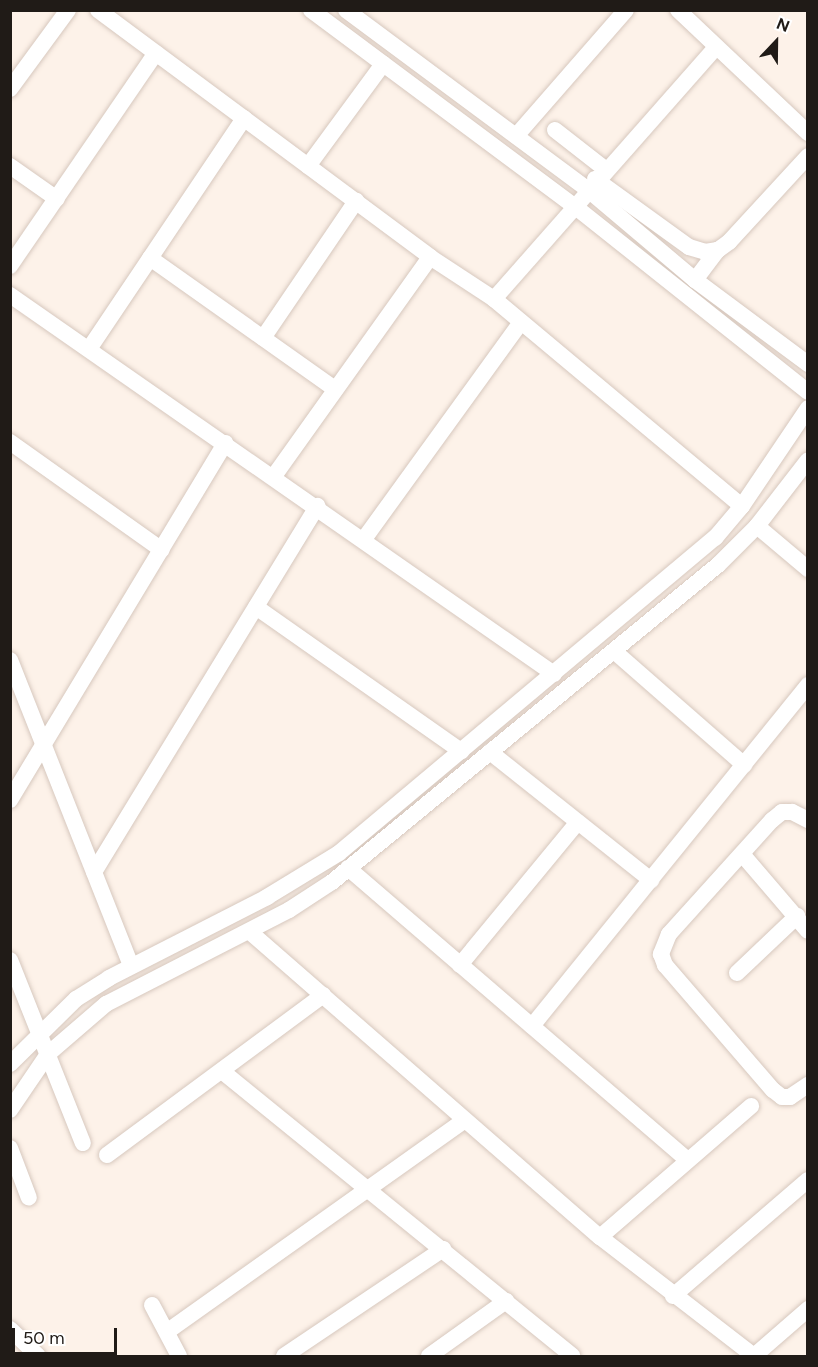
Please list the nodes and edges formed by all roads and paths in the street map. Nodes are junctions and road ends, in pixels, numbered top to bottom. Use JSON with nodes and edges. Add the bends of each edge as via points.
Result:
{"nodes":[{"id":1,"x":68,"y":10,"type":"edge"},
{"id":2,"x":98,"y":10,"type":"edge"},
{"id":3,"x":311,"y":10,"type":"edge"},
{"id":4,"x":346,"y":10,"type":"edge"},
{"id":5,"x":626,"y":10,"type":"edge"},
{"id":6,"x":678,"y":10,"type":"edge"},
{"id":7,"x":716,"y":46,"type":"junction"},
{"id":8,"x":156,"y":53,"type":"junction"},
{"id":9,"x":382,"y":64,"type":"junction"},
{"id":10,"x":10,"y":89,"type":"edge"},
{"id":11,"x":244,"y":118,"type":"junction"},
{"id":12,"x":555,"y":130,"type":"dead end"},
{"id":13,"x":807,"y":133,"type":"edge"},
{"id":14,"x":516,"y":136,"type":"junction"},
{"id":15,"x":807,"y":156,"type":"edge"},
{"id":16,"x":10,"y":166,"type":"edge"},
{"id":17,"x":308,"y":166,"type":"junction"},
{"id":18,"x":596,"y":179,"type":"junction"},
{"id":19,"x":57,"y":199,"type":"junction"},
{"id":20,"x":356,"y":201,"type":"junction"},
{"id":21,"x":573,"y":205,"type":"junction"},
{"id":22,"x":718,"y":250,"type":"junction"},
{"id":23,"x":430,"y":256,"type":"junction"},
{"id":24,"x":150,"y":258,"type":"junction"},
{"id":25,"x":10,"y":266,"type":"edge"},
{"id":26,"x":695,"y":280,"type":"junction"},
{"id":27,"x":10,"y":295,"type":"edge"},
{"id":28,"x":494,"y":299,"type":"junction"},
{"id":29,"x":521,"y":322,"type":"junction"},
{"id":30,"x":263,"y":338,"type":"junction"},
{"id":31,"x":89,"y":349,"type":"junction"},
{"id":32,"x":807,"y":364,"type":"edge"},
{"id":33,"x":335,"y":389,"type":"junction"},
{"id":34,"x":807,"y":392,"type":"edge"},
{"id":35,"x":807,"y":408,"type":"edge"},
{"id":36,"x":10,"y":442,"type":"edge"},
{"id":37,"x":225,"y":443,"type":"junction"},
{"id":38,"x":807,"y":460,"type":"edge"},
{"id":39,"x":274,"y":476,"type":"junction"},
{"id":40,"x":317,"y":506,"type":"junction"},
{"id":41,"x":742,"y":506,"type":"junction"},
{"id":42,"x":758,"y":526,"type":"junction"},
{"id":43,"x":364,"y":539,"type":"junction"},
{"id":44,"x":162,"y":550,"type":"junction"},
{"id":45,"x":807,"y":569,"type":"edge"},
{"id":46,"x":256,"y":607,"type":"junction"},
{"id":47,"x":614,"y":651,"type":"junction"},
{"id":48,"x":10,"y":660,"type":"edge"},
{"id":49,"x":554,"y":674,"type":"junction"},
{"id":50,"x":807,"y":685,"type":"edge"},
{"id":51,"x":45,"y":746,"type":"junction"},
{"id":52,"x":461,"y":751,"type":"junction"},
{"id":53,"x":490,"y":752,"type":"junction"},
{"id":54,"x":744,"y":765,"type":"junction"},
{"id":55,"x":10,"y":800,"type":"edge"},
{"id":56,"x":807,"y":820,"type":"edge"},
{"id":57,"x":578,"y":822,"type":"junction"},
{"id":58,"x":742,"y":854,"type":"junction"},
{"id":59,"x":348,"y":868,"type":"junction"},
{"id":60,"x":94,"y":872,"type":"junction"},
{"id":61,"x":651,"y":880,"type":"junction"},
{"id":62,"x":797,"y":916,"type":"junction"},
{"id":63,"x":807,"y":931,"type":"edge"},
{"id":64,"x":250,"y":932,"type":"junction"},
{"id":65,"x":10,"y":960,"type":"edge"},
{"id":66,"x":460,"y":965,"type":"junction"},
{"id":67,"x":131,"y":966,"type":"junction"},
{"id":68,"x":737,"y":973,"type":"dead end"},
{"id":69,"x":323,"y":995,"type":"junction"},
{"id":70,"x":532,"y":1026,"type":"junction"},
{"id":71,"x":39,"y":1032,"type":"junction"},
{"id":72,"x":48,"y":1054,"type":"junction"},
{"id":73,"x":10,"y":1064,"type":"edge"},
{"id":74,"x":223,"y":1072,"type":"junction"},
{"id":75,"x":807,"y":1085,"type":"edge"},
{"id":76,"x":751,"y":1106,"type":"dead end"},
{"id":77,"x":10,"y":1110,"type":"edge"},
{"id":78,"x":465,"y":1120,"type":"junction"},
{"id":79,"x":83,"y":1143,"type":"dead end"},
{"id":80,"x":10,"y":1148,"type":"edge"},
{"id":81,"x":107,"y":1155,"type":"dead end"},
{"id":82,"x":688,"y":1160,"type":"junction"},
{"id":83,"x":807,"y":1180,"type":"edge"},
{"id":84,"x":370,"y":1188,"type":"junction"},
{"id":85,"x":29,"y":1198,"type":"dead end"},
{"id":86,"x":600,"y":1237,"type":"junction"},
{"id":87,"x":443,"y":1249,"type":"junction"},
{"id":88,"x":673,"y":1296,"type":"junction"},
{"id":89,"x":506,"y":1301,"type":"junction"},
{"id":90,"x":152,"y":1305,"type":"dead end"},
{"id":91,"x":807,"y":1309,"type":"edge"},
{"id":92,"x":168,"y":1331,"type":"junction"},
{"id":93,"x":11,"y":1332,"type":"edge"},
{"id":94,"x":38,"y":1356,"type":"edge"},
{"id":95,"x":179,"y":1356,"type":"edge"},
{"id":96,"x":284,"y":1356,"type":"edge"},
{"id":97,"x":429,"y":1356,"type":"edge"},
{"id":98,"x":572,"y":1356,"type":"edge"},
{"id":99,"x":754,"y":1356,"type":"edge"}],
"edges":[{"from":1,"to":10,"type":"street"},
{"from":2,"to":8,"type":"street"},
{"from":3,"to":9,"type":"street"},
{"from":4,"to":14,"type":"street"},
{"from":5,"to":14,"type":"street"},
{"from":6,"to":7,"type":"street"},
{"from":7,"to":13,"type":"street"},
{"from":7,"to":18,"type":"street"},
{"from":8,"to":11,"type":"street"},
{"from":8,"to":19,"type":"street"},
{"from":9,"to":17,"type":"street"},
{"from":9,"to":21,"type":"street"},
{"from":11,"to":17,"type":"street"},
{"from":11,"to":24,"type":"street"},
{"from":12,"to":18,"type":"street"},
{"from":14,"to":18,"type":"street"},
{"from":15,"to":22,"type":"street"},
{"from":16,"to":19,"type":"street"},
{"from":17,"to":20,"type":"street"},
{"from":18,"to":21,"type":"street"},
{"from":18,"to":22,"type":"street","via":[[689,247],[705,252]]},
{"from":18,"to":26,"type":"street"},
{"from":19,"to":25,"type":"street"},
{"from":20,"to":23,"type":"street"},
{"from":20,"to":30,"type":"street"},
{"from":21,"to":28,"type":"street"},
{"from":21,"to":34,"type":"street"},
{"from":22,"to":26,"type":"street"},
{"from":23,"to":28,"type":"street"},
{"from":23,"to":33,"type":"street"},
{"from":24,"to":30,"type":"street"},
{"from":24,"to":31,"type":"street"},
{"from":26,"to":32,"type":"street"},
{"from":27,"to":31,"type":"street"},
{"from":28,"to":29,"type":"street"},
{"from":29,"to":41,"type":"street"},
{"from":29,"to":43,"type":"street"},
{"from":30,"to":33,"type":"street"},
{"from":31,"to":37,"type":"street"},
{"from":33,"to":39,"type":"street"},
{"from":35,"to":41,"type":"street"},
{"from":36,"to":44,"type":"street"},
{"from":37,"to":39,"type":"street"},
{"from":37,"to":44,"type":"street"},
{"from":38,"to":42,"type":"street"},
{"from":39,"to":40,"type":"street"},
{"from":40,"to":43,"type":"street"},
{"from":40,"to":46,"type":"street"},
{"from":41,"to":49,"type":"street","via":[[690,561]]},
{"from":42,"to":45,"type":"street"},
{"from":42,"to":47,"type":"street","via":[[718,565]]},
{"from":43,"to":49,"type":"street"},
{"from":44,"to":51,"type":"street"},
{"from":46,"to":52,"type":"street"},
{"from":46,"to":60,"type":"street"},
{"from":47,"to":53,"type":"street"},
{"from":47,"to":54,"type":"street"},
{"from":48,"to":51,"type":"street"},
{"from":49,"to":52,"type":"street"},
{"from":50,"to":54,"type":"street"},
{"from":51,"to":55,"type":"street"},
{"from":51,"to":60,"type":"street"},
{"from":52,"to":67,"type":"street","via":[[329,859],[267,897]]},
{"from":53,"to":57,"type":"street"},
{"from":53,"to":59,"type":"street"},
{"from":54,"to":61,"type":"street"},
{"from":56,"to":58,"type":"street","via":[[792,812],[782,812]]},
{"from":57,"to":61,"type":"street"},
{"from":57,"to":66,"type":"street"},
{"from":58,"to":62,"type":"street"},
{"from":58,"to":75,"type":"street","via":[[669,934],[661,954],[665,965],[773,1090],[790,1097]]},
{"from":59,"to":64,"type":"street","via":[[290,910]]},
{"from":59,"to":66,"type":"street"},
{"from":60,"to":67,"type":"street"},
{"from":61,"to":70,"type":"street"},
{"from":62,"to":63,"type":"street"},
{"from":62,"to":68,"type":"street"},
{"from":64,"to":69,"type":"street"},
{"from":64,"to":72,"type":"street","via":[[106,1004]]},
{"from":65,"to":71,"type":"street"},
{"from":66,"to":70,"type":"street"},
{"from":67,"to":71,"type":"street","via":[[76,999]]},
{"from":69,"to":74,"type":"street"},
{"from":69,"to":78,"type":"street"},
{"from":70,"to":82,"type":"street"},
{"from":71,"to":72,"type":"street"},
{"from":71,"to":73,"type":"street"},
{"from":72,"to":77,"type":"street"},
{"from":72,"to":79,"type":"street"},
{"from":74,"to":81,"type":"street"},
{"from":74,"to":84,"type":"street"},
{"from":76,"to":82,"type":"street"},
{"from":78,"to":84,"type":"street"},
{"from":78,"to":86,"type":"street"},
{"from":80,"to":85,"type":"street"},
{"from":82,"to":86,"type":"street"},
{"from":83,"to":88,"type":"street"},
{"from":84,"to":87,"type":"street"},
{"from":84,"to":92,"type":"street"},
{"from":86,"to":88,"type":"street"},
{"from":87,"to":89,"type":"street"},
{"from":87,"to":96,"type":"street"},
{"from":88,"to":99,"type":"street"},
{"from":89,"to":97,"type":"street"},
{"from":89,"to":98,"type":"street"},
{"from":90,"to":92,"type":"street"},
{"from":91,"to":99,"type":"street"},
{"from":92,"to":95,"type":"street"},
{"from":93,"to":94,"type":"street"}]}
